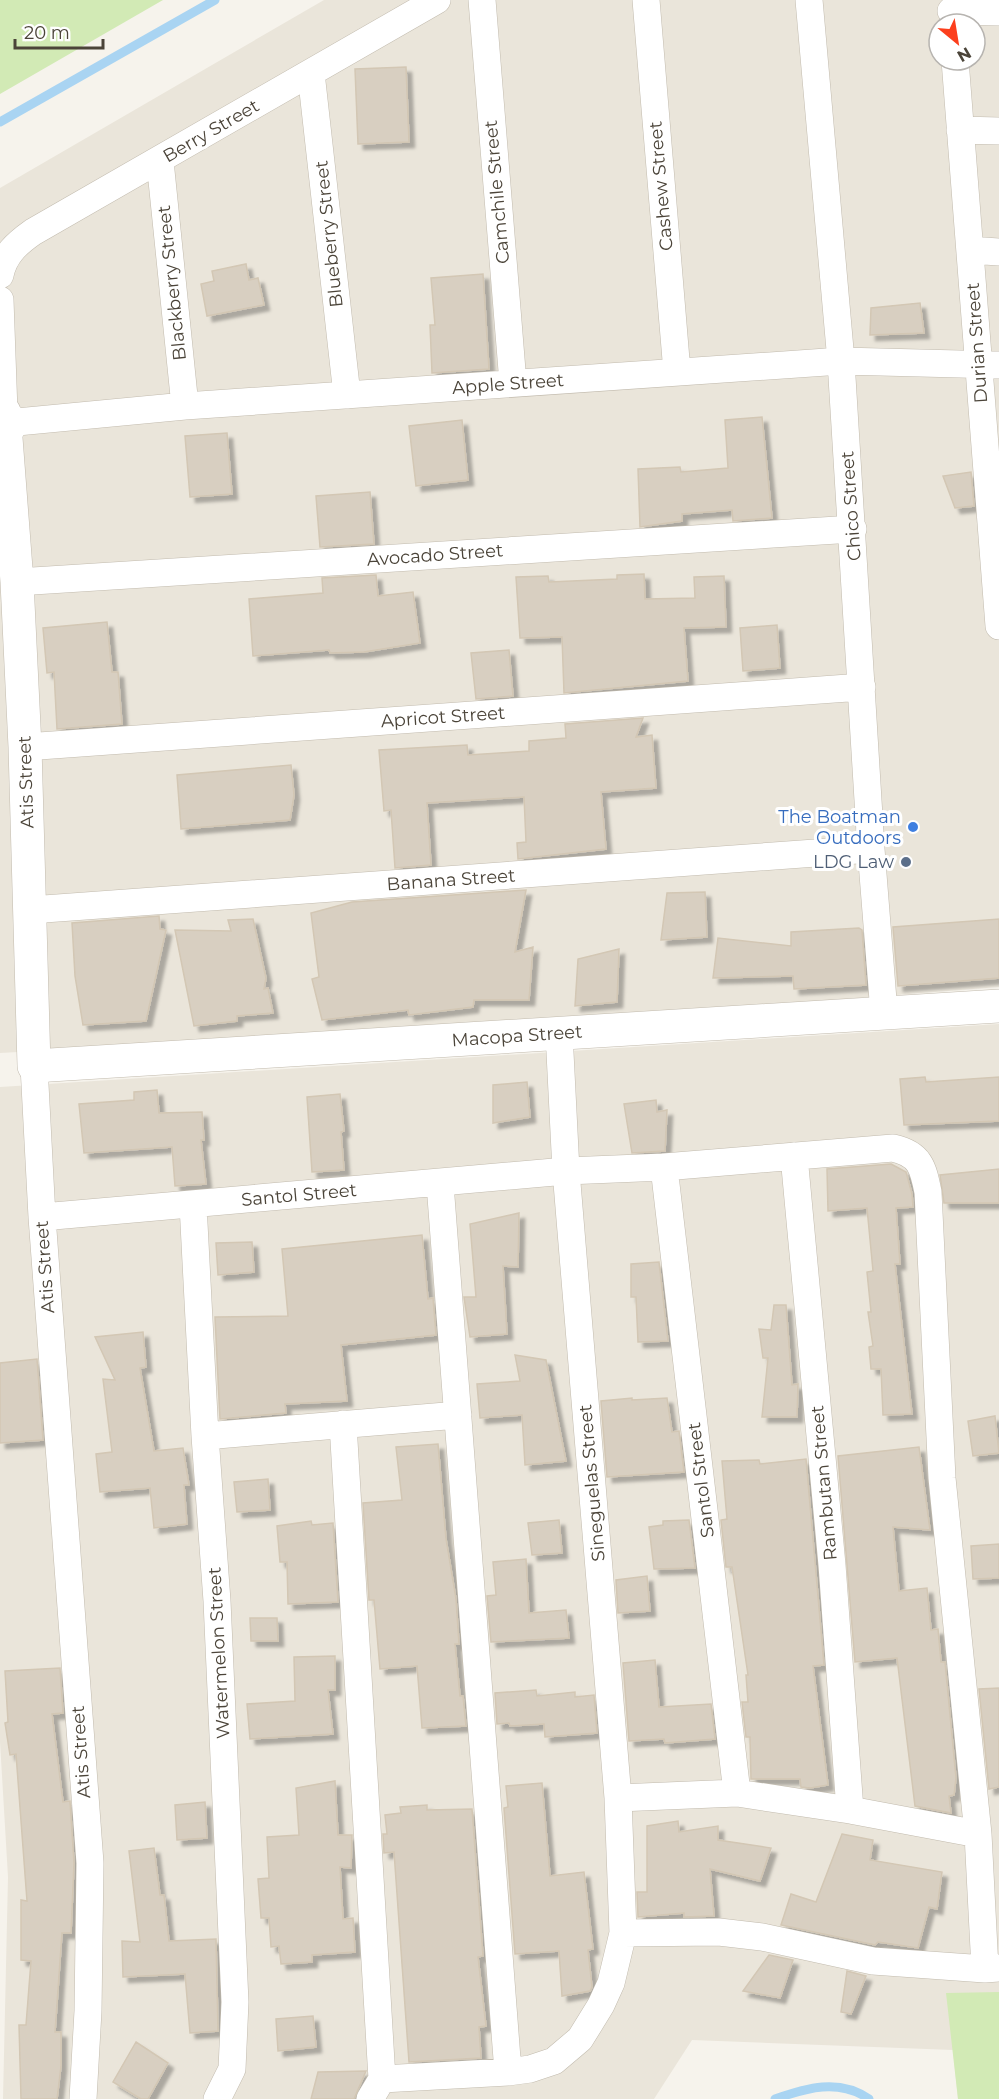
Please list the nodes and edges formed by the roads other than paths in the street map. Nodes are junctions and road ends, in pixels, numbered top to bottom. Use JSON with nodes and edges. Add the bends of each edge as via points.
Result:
{"nodes":[{"id":1,"x":437,"y":0,"type":"edge"},
{"id":2,"x":482,"y":0,"type":"edge"},
{"id":3,"x":646,"y":0,"type":"edge"},
{"id":4,"x":809,"y":0,"type":"edge"},
{"id":5,"x":956,"y":72,"type":"edge"},
{"id":6,"x":311,"y":73,"type":"junction"},
{"id":7,"x":960,"y":130,"type":"junction"},
{"id":8,"x":999,"y":131,"type":"edge"},
{"id":9,"x":160,"y":161,"type":"junction"},
{"id":10,"x":970,"y":250,"type":"junction"},
{"id":11,"x":999,"y":252,"type":"edge"},
{"id":12,"x":0,"y":275,"type":"edge"},
{"id":13,"x":0,"y":300,"type":"edge"},
{"id":14,"x":841,"y":360,"type":"junction"},
{"id":15,"x":989,"y":365,"type":"edge"},
{"id":16,"x":677,"y":372,"type":"junction"},
{"id":17,"x":513,"y":383,"type":"junction"},
{"id":18,"x":347,"y":395,"type":"junction"},
{"id":19,"x":185,"y":406,"type":"junction"},
{"id":20,"x":5,"y":423,"type":"edge"},
{"id":21,"x":993,"y":483,"type":"edge"},
{"id":22,"x":853,"y":529,"type":"junction"},
{"id":23,"x":17,"y":582,"type":"junction"},
{"id":24,"x":998,"y":610,"type":"edge"},
{"id":25,"x":862,"y":687,"type":"junction"},
{"id":26,"x":25,"y":747,"type":"junction"},
{"id":27,"x":871,"y":849,"type":"junction"},
{"id":28,"x":30,"y":910,"type":"junction"},
{"id":29,"x":999,"y":1006,"type":"edge"},
{"id":30,"x":884,"y":1013,"type":"junction"},
{"id":31,"x":559,"y":1033,"type":"junction"},
{"id":32,"x":34,"y":1066,"type":"junction"},
{"id":33,"x":794,"y":1156,"type":"junction"},
{"id":34,"x":664,"y":1167,"type":"junction"},
{"id":35,"x":566,"y":1171,"type":"junction"},
{"id":36,"x":440,"y":1184,"type":"junction"},
{"id":37,"x":193,"y":1204,"type":"junction"},
{"id":38,"x":42,"y":1217,"type":"junction"},
{"id":39,"x":458,"y":1415,"type":"junction"},
{"id":40,"x":343,"y":1424,"type":"junction"},
{"id":41,"x":205,"y":1436,"type":"junction"},
{"id":42,"x":738,"y":1793,"type":"junction"},
{"id":43,"x":618,"y":1798,"type":"junction"},
{"id":44,"x":850,"y":1810,"type":"junction"},
{"id":45,"x":978,"y":1834,"type":"junction"},
{"id":46,"x":623,"y":1934,"type":"junction"},
{"id":47,"x":992,"y":1969,"type":"edge"},
{"id":48,"x":508,"y":2072,"type":"junction"},
{"id":49,"x":376,"y":2089,"type":"edge"},
{"id":50,"x":83,"y":2099,"type":"edge"},
{"id":51,"x":217,"y":2099,"type":"edge"}],
"edges":[{"from":1,"to":6,"type":"street","name":"Berry Street"},
{"from":2,"to":17,"type":"street","name":"Camchile Street"},
{"from":3,"to":16,"type":"street","name":"Cashew Street"},
{"from":4,"to":14,"type":"street","name":"Chico Street"},
{"from":5,"to":7,"type":"street","name":"Durian Street"},
{"from":6,"to":9,"type":"street","name":"Berry Street"},
{"from":6,"to":18,"type":"street","name":"Blueberry Street"},
{"from":7,"to":8,"type":"street"},
{"from":7,"to":10,"type":"street","name":"Durian Street"},
{"from":9,"to":12,"type":"street","name":"Berry Street","via":[[19,242],[3,263]]},
{"from":9,"to":19,"type":"street","name":"Blackberry Street"},
{"from":10,"to":11,"type":"street"},
{"from":10,"to":15,"type":"street","name":"Durian Street"},
{"from":13,"to":20,"type":"street"},
{"from":14,"to":15,"type":"street","name":"Apple Street"},
{"from":14,"to":16,"type":"street","name":"Apple Street"},
{"from":14,"to":22,"type":"street","name":"Chico Street"},
{"from":15,"to":21,"type":"street","name":"Durian Street"},
{"from":16,"to":17,"type":"street","name":"Apple Street"},
{"from":17,"to":18,"type":"street","name":"Apple Street"},
{"from":18,"to":19,"type":"street","name":"Apple Street"},
{"from":19,"to":20,"type":"street","name":"Apple Street"},
{"from":20,"to":23,"type":"street","name":"Atis Street"},
{"from":21,"to":24,"type":"street","name":"Durian Street"},
{"from":22,"to":23,"type":"street","name":"Avocado Street"},
{"from":22,"to":25,"type":"street","name":"Chico Street"},
{"from":23,"to":26,"type":"street","name":"Atis Street"},
{"from":25,"to":26,"type":"street","name":"Apricot Street"},
{"from":25,"to":27,"type":"street","name":"Chico Street"},
{"from":26,"to":28,"type":"street","name":"Atis Street"},
{"from":27,"to":28,"type":"street","name":"Banana Street"},
{"from":27,"to":30,"type":"street","name":"Chico Street"},
{"from":28,"to":32,"type":"street","name":"Atis Street"},
{"from":29,"to":30,"type":"street","name":"Macopa Street"},
{"from":30,"to":31,"type":"street","name":"Macopa Street"},
{"from":31,"to":32,"type":"street","name":"Macopa Street"},
{"from":31,"to":35,"type":"street","name":"Sineguelas Street"},
{"from":32,"to":38,"type":"street","name":"Atis Street"},
{"from":33,"to":34,"type":"street","name":"Santol Street"},
{"from":33,"to":44,"type":"street","name":"Rambutan Street"},
{"from":33,"to":45,"type":"street","name":"Santol Street","via":[[893,1148],[915,1156],[922,1165],[928,1192],[942,1478]]},
{"from":34,"to":35,"type":"street","name":"Santol Street"},
{"from":34,"to":42,"type":"street","name":"Santol Street"},
{"from":35,"to":36,"type":"street","name":"Santol Street"},
{"from":35,"to":43,"type":"street","name":"Sineguelas Street"},
{"from":36,"to":37,"type":"street","name":"Santol Street"},
{"from":36,"to":39,"type":"street"},
{"from":37,"to":38,"type":"street","name":"Santol Street"},
{"from":37,"to":41,"type":"street","name":"Watermelon Street"},
{"from":38,"to":50,"type":"street","name":"Atis Street","via":[[90,1863]]},
{"from":39,"to":40,"type":"street"},
{"from":39,"to":48,"type":"street"},
{"from":40,"to":41,"type":"street"},
{"from":40,"to":49,"type":"street"},
{"from":41,"to":51,"type":"street","name":"Watermelon Street","via":[[217,1601],[235,2001],[232,2069]]},
{"from":42,"to":43,"type":"street"},
{"from":42,"to":44,"type":"street"},
{"from":43,"to":46,"type":"street","name":"Sineguelas Street"},
{"from":44,"to":45,"type":"street"},
{"from":45,"to":47,"type":"street"},
{"from":46,"to":47,"type":"street","via":[[718,1932],[762,1937],[873,1961]]},
{"from":46,"to":48,"type":"street","name":"Sineguelas Street","via":[[611,1983],[580,2039],[554,2061]]},
{"from":48,"to":49,"type":"street","name":"Sineguelas Street"}]}
